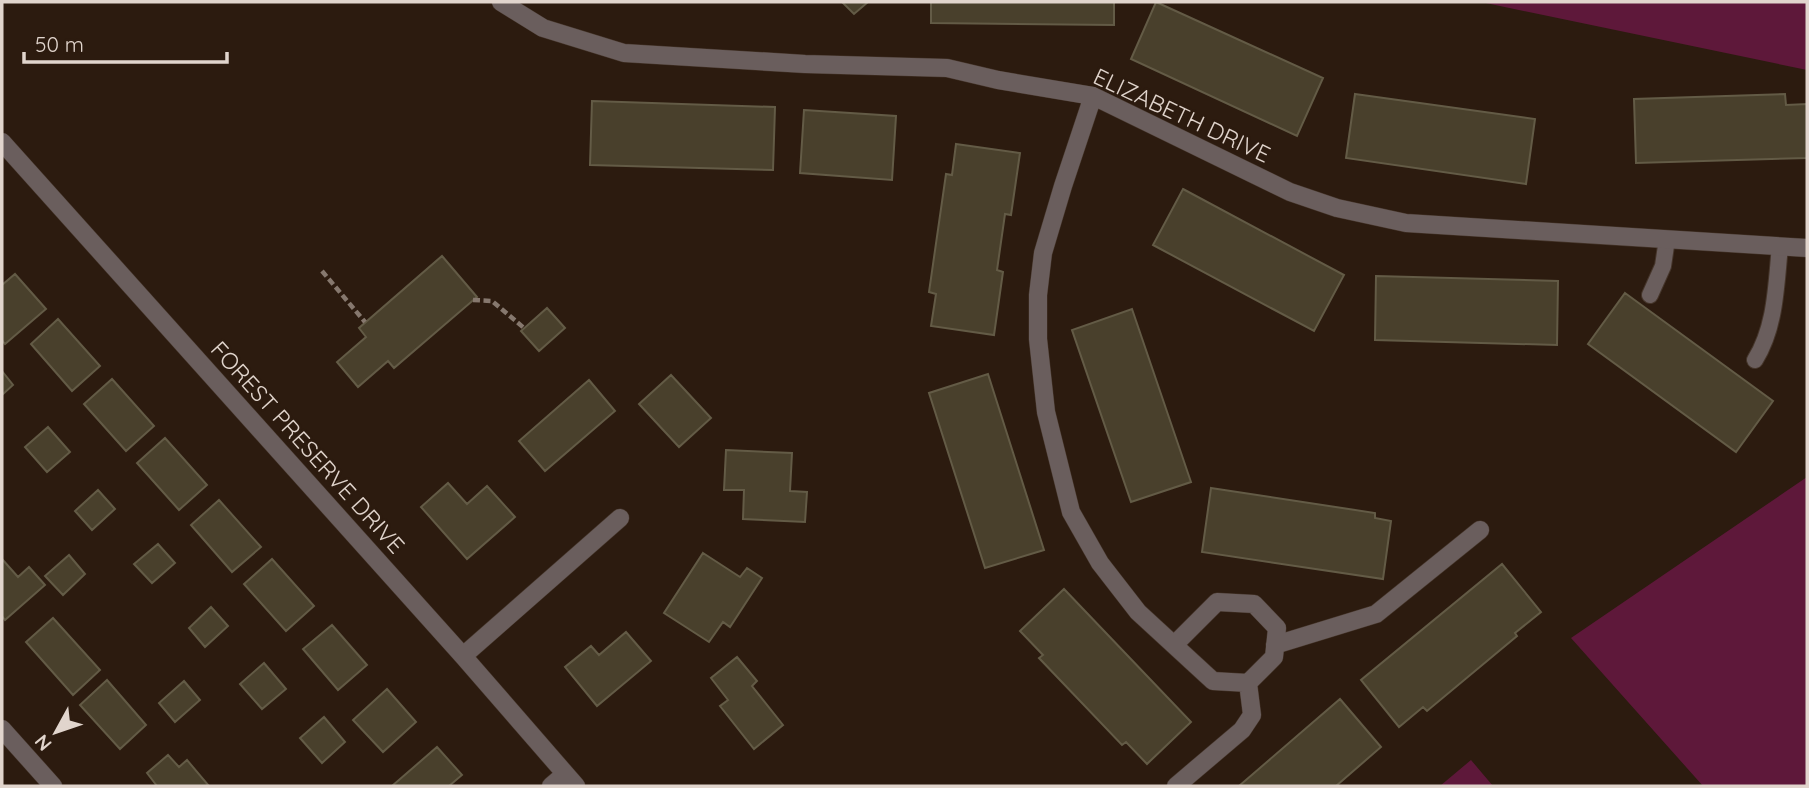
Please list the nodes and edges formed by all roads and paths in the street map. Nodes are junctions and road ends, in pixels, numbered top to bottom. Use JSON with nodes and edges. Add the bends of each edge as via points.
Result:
{"nodes":[{"id":1,"x":500,"y":2,"type":"edge"},
{"id":2,"x":1093,"y":96,"type":"junction"},
{"id":3,"x":2,"y":142,"type":"edge"},
{"id":4,"x":1667,"y":239,"type":"junction"},
{"id":5,"x":1780,"y":246,"type":"junction"},
{"id":6,"x":1807,"y":247,"type":"edge"},
{"id":7,"x":322,"y":271,"type":"dead end"},
{"id":8,"x":1650,"y":295,"type":"dead end"},
{"id":9,"x":473,"y":300,"type":"dead end"},
{"id":10,"x":365,"y":322,"type":"dead end"},
{"id":11,"x":524,"y":328,"type":"dead end"},
{"id":12,"x":1755,"y":360,"type":"dead end"},
{"id":13,"x":620,"y":518,"type":"dead end"},
{"id":14,"x":1479,"y":530,"type":"dead end"},
{"id":15,"x":1174,"y":645,"type":"junction"},
{"id":16,"x":1275,"y":645,"type":"junction"},
{"id":17,"x":463,"y":656,"type":"junction"},
{"id":18,"x":1248,"y":683,"type":"junction"},
{"id":19,"x":2,"y":729,"type":"edge"},
{"id":20,"x":571,"y":780,"type":"edge"},
{"id":21,"x":53,"y":786,"type":"edge"},
{"id":22,"x":551,"y":786,"type":"edge"},
{"id":23,"x":1176,"y":786,"type":"edge"}],
"edges":[{"from":1,"to":2,"type":"street","name":"ELIZABETH DRIVE","via":[[543,28],[624,53],[947,68]]},
{"from":2,"to":4,"type":"street","name":"ELIZABETH DRIVE","via":[[1290,192],[1337,208],[1406,223]]},
{"from":2,"to":15,"type":"street","via":[[1043,253],[1038,339],[1046,412],[1071,512],[1100,563],[1138,612]]},
{"from":3,"to":17,"type":"street","name":"FOREST PRESERVE DRIVE"},
{"from":4,"to":5,"type":"street","name":"ELIZABETH DRIVE"},
{"from":4,"to":8,"type":"lane","via":[[1663,266]]},
{"from":5,"to":6,"type":"street","name":"ELIZABETH DRIVE"},
{"from":5,"to":12,"type":"lane","via":[[1770,329]]},
{"from":7,"to":10,"type":"path"},
{"from":9,"to":11,"type":"path","via":[[492,301]]},
{"from":13,"to":17,"type":"street"},
{"from":14,"to":16,"type":"street","via":[[1377,614]]},
{"from":15,"to":16,"type":"street","via":[[1217,602],[1254,604],[1277,628]]},
{"from":15,"to":18,"type":"street","via":[[1213,681]]},
{"from":16,"to":18,"type":"street","via":[[1274,657]]},
{"from":17,"to":20,"type":"street","name":"FOREST PRESERVE DRIVE"},
{"from":18,"to":23,"type":"street","via":[[1252,715],[1242,730]]},
{"from":19,"to":21,"type":"street"},
{"from":20,"to":22,"type":"street"}]}
